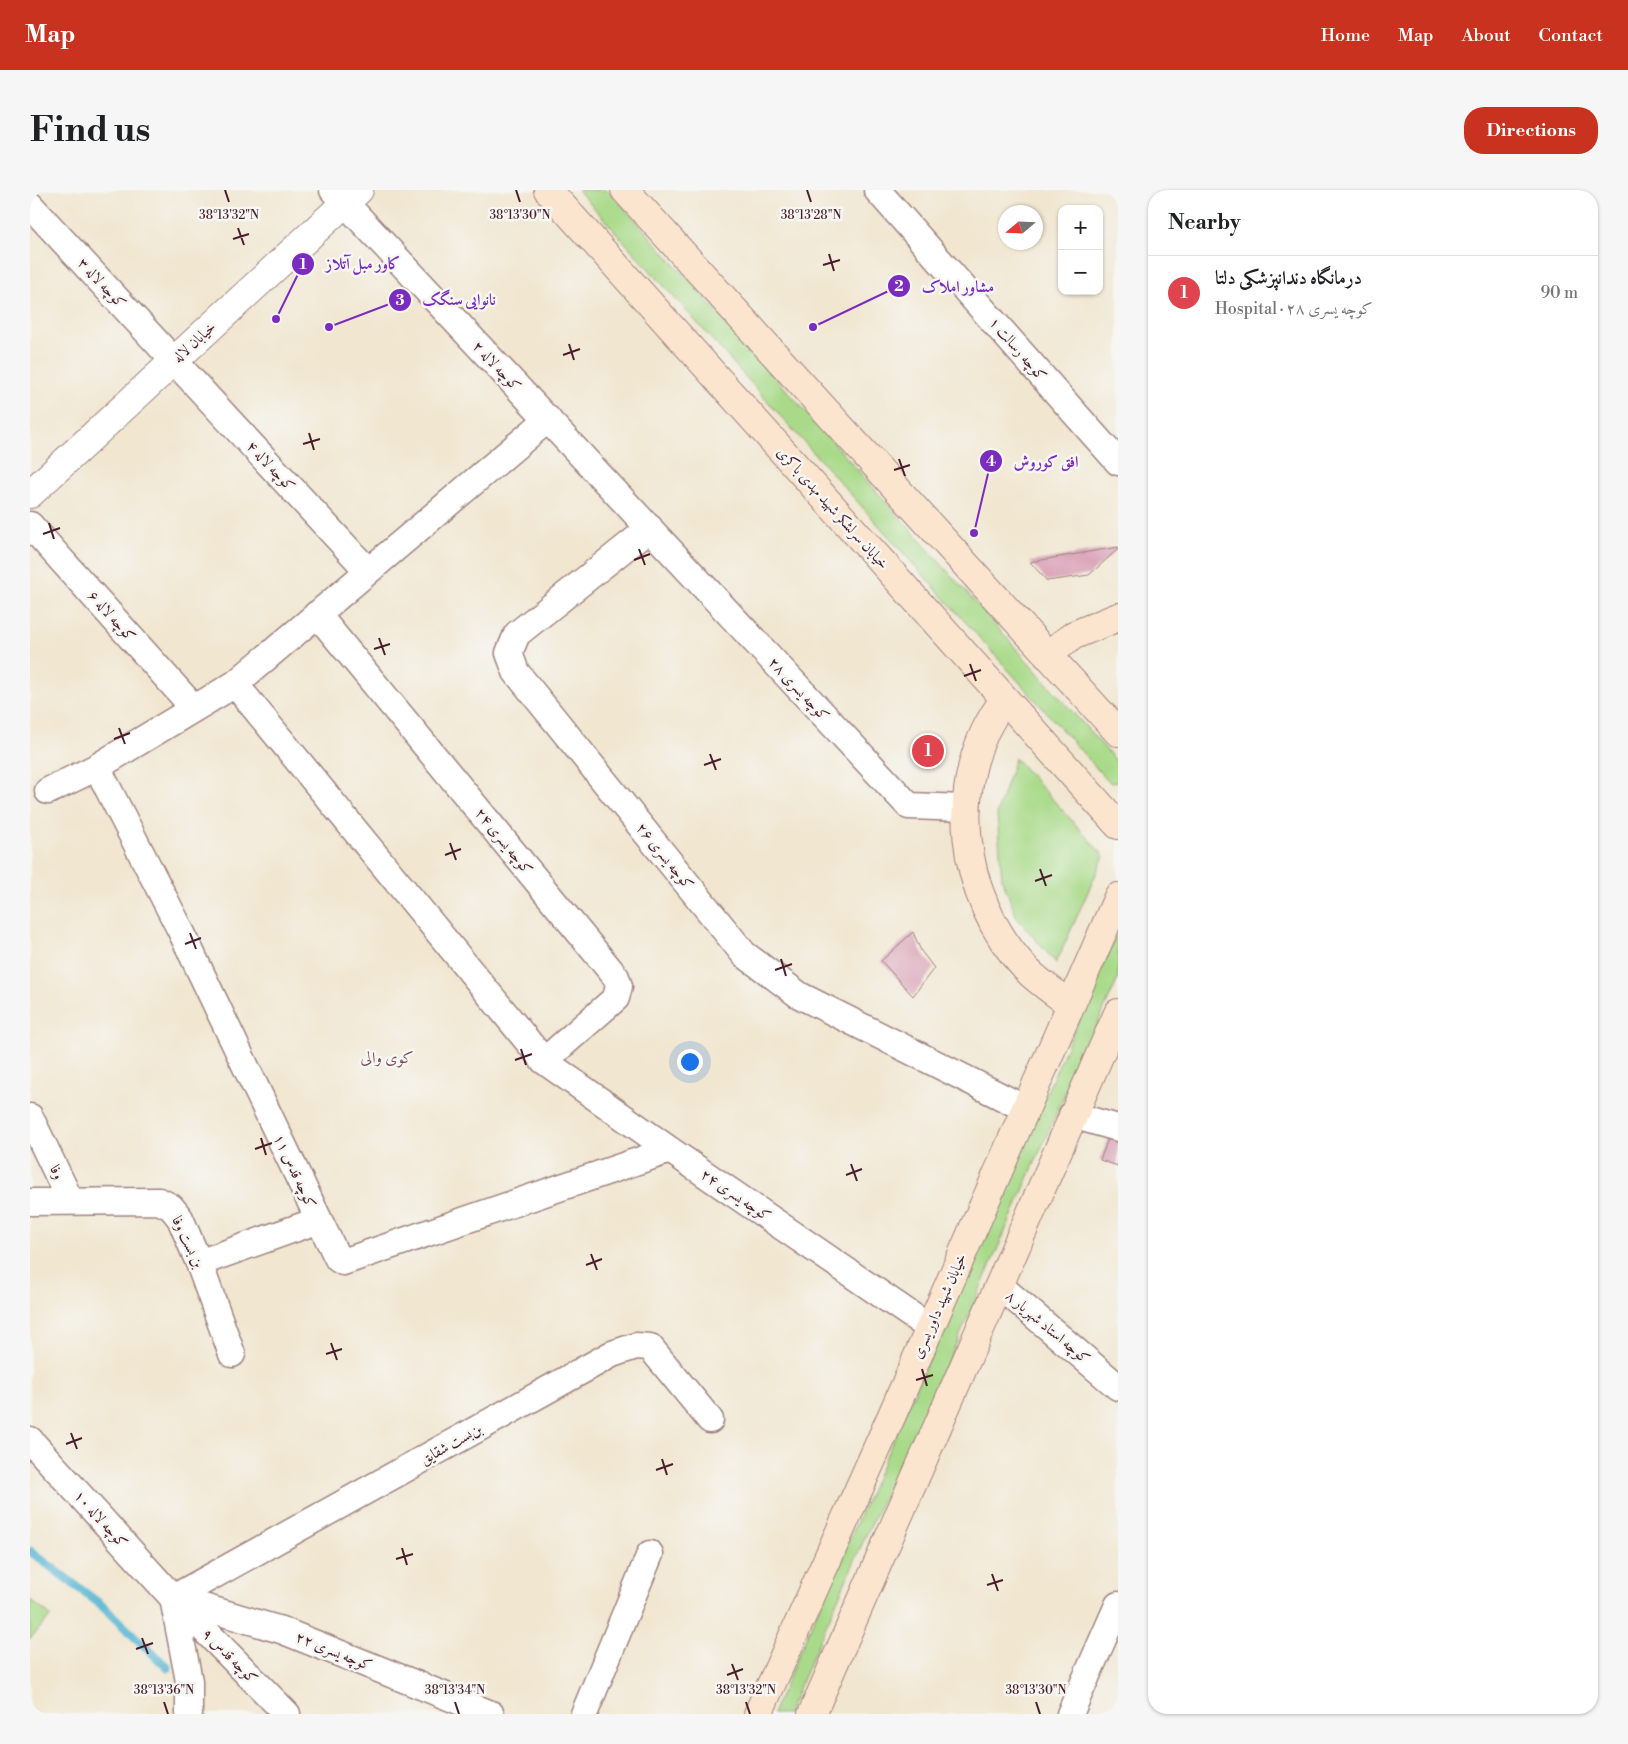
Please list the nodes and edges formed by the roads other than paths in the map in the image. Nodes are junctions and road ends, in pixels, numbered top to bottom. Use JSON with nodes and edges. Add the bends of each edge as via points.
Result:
{"nodes":[{"id":1,"x":548,"y":190,"type":"edge"},
{"id":2,"x":625,"y":190,"type":"edge"},
{"id":3,"x":877,"y":190,"type":"edge"},
{"id":4,"x":346,"y":194,"type":"edge"},
{"id":5,"x":30,"y":205,"type":"edge"},
{"id":6,"x":174,"y":361,"type":"junction"},
{"id":7,"x":548,"y":419,"type":"junction"},
{"id":8,"x":1118,"y":462,"type":"edge"},
{"id":9,"x":30,"y":494,"type":"edge"},
{"id":10,"x":30,"y":525,"type":"edge"},
{"id":11,"x":650,"y":528,"type":"junction"},
{"id":12,"x":368,"y":571,"type":"junction"},
{"id":13,"x":317,"y":614,"type":"junction"},
{"id":14,"x":1118,"y":617,"type":"edge"},
{"id":15,"x":1047,"y":655,"type":"junction"},
{"id":16,"x":235,"y":684,"type":"junction"},
{"id":17,"x":1004,"y":700,"type":"junction"},
{"id":18,"x":193,"y":707,"type":"junction"},
{"id":19,"x":1118,"y":732,"type":"edge"},
{"id":20,"x":97,"y":767,"type":"junction"},
{"id":21,"x":48,"y":791,"type":"dead end"},
{"id":22,"x":967,"y":808,"type":"junction"},
{"id":23,"x":1118,"y":825,"type":"edge"},
{"id":24,"x":1118,"y":897,"type":"edge"},
{"id":25,"x":1070,"y":1004,"type":"junction"},
{"id":26,"x":1116,"y":1020,"type":"edge"},
{"id":27,"x":544,"y":1061,"type":"junction"},
{"id":28,"x":1026,"y":1109,"type":"junction"},
{"id":29,"x":1072,"y":1115,"type":"junction"},
{"id":30,"x":30,"y":1117,"type":"edge"},
{"id":31,"x":1118,"y":1128,"type":"edge"},
{"id":32,"x":670,"y":1150,"type":"junction"},
{"id":33,"x":70,"y":1200,"type":"junction"},
{"id":34,"x":30,"y":1202,"type":"edge"},
{"id":35,"x":319,"y":1220,"type":"junction"},
{"id":36,"x":199,"y":1263,"type":"junction"},
{"id":37,"x":1000,"y":1286,"type":"junction"},
{"id":38,"x":930,"y":1328,"type":"junction"},
{"id":39,"x":232,"y":1354,"type":"dead end"},
{"id":40,"x":1118,"y":1387,"type":"edge"},
{"id":41,"x":710,"y":1420,"type":"dead end"},
{"id":42,"x":30,"y":1440,"type":"edge"},
{"id":43,"x":650,"y":1554,"type":"dead end"},
{"id":44,"x":172,"y":1598,"type":"junction"},
{"id":45,"x":1118,"y":1605,"type":"edge"},
{"id":46,"x":189,"y":1714,"type":"edge"},
{"id":47,"x":287,"y":1714,"type":"edge"},
{"id":48,"x":491,"y":1714,"type":"edge"},
{"id":49,"x":584,"y":1714,"type":"edge"},
{"id":50,"x":758,"y":1714,"type":"edge"},
{"id":51,"x":812,"y":1714,"type":"edge"},
{"id":52,"x":1070,"y":1714,"type":"edge"}],
"edges":[{"from":1,"to":17,"type":"main road","name":"خیابان سرلشکر شهید مهدی باکری"},
{"from":2,"to":15,"type":"main road"},
{"from":3,"to":8,"type":"street","name":"کوچه رسالت ۱"},
{"from":4,"to":6,"type":"street","name":"خیابان لاله"},
{"from":4,"to":7,"type":"street","name":"کوچه لاله ۲"},
{"from":5,"to":6,"type":"street","name":"کوچه لاله ۳"},
{"from":6,"to":9,"type":"street","name":"خیابان لاله"},
{"from":6,"to":12,"type":"street","name":"کوچه لاله ۴"},
{"from":7,"to":11,"type":"street","name":"کوچه لاله ۲"},
{"from":7,"to":12,"type":"street"},
{"from":10,"to":18,"type":"street","name":"کوچه لاله ۶"},
{"from":11,"to":22,"type":"street","name":"کوچه یسری ۲۸","via":[[909,806]]},
{"from":11,"to":28,"type":"street","name":"کوچه یسری ۲۶","via":[[517,634],[508,652],[516,672],[744,954],[799,995]]},
{"from":12,"to":13,"type":"street"},
{"from":13,"to":16,"type":"street"},
{"from":13,"to":27,"type":"street","name":"کوچه یسری ۲۴","via":[[616,977],[619,986],[616,998]]},
{"from":14,"to":15,"type":"main road","via":[[1074,635]]},
{"from":15,"to":19,"type":"main road"},
{"from":16,"to":18,"type":"street"},
{"from":16,"to":27,"type":"street","name":"کوچه یسری ۲۴"},
{"from":17,"to":22,"type":"main road","via":[[995,712],[973,763]]},
{"from":17,"to":23,"type":"main road","name":"خیابان سرلشکر شهید مهدی باکری"},
{"from":18,"to":20,"type":"street"},
{"from":20,"to":21,"type":"street"},
{"from":20,"to":35,"type":"street","name":"کوچه قدس ۱۱","via":[[180,929]]},
{"from":22,"to":25,"type":"main road","via":[[970,866],[993,925],[1026,970]]},
{"from":24,"to":25,"type":"main road","name":"خیابان شهید داور یسری"},
{"from":25,"to":28,"type":"main road","name":"خیابان شهید داور یسری"},
{"from":26,"to":29,"type":"main road"},
{"from":27,"to":32,"type":"street","name":"کوچه یسری ۲۴"},
{"from":28,"to":38,"type":"main road","name":"خیابان شهید داور یسری"},
{"from":29,"to":31,"type":"street"},
{"from":29,"to":37,"type":"main road"},
{"from":30,"to":33,"type":"street","name":"وفا"},
{"from":32,"to":35,"type":"street","name":"کوچه قدس ۱۱","via":[[343,1262],[338,1259]]},
{"from":32,"to":38,"type":"street","name":"کوچه یسری ۲۴"},
{"from":33,"to":34,"type":"street","name":"بن بست وفا"},
{"from":33,"to":36,"type":"street","name":"بن بست وفا","via":[[159,1201],[171,1207],[180,1218]]},
{"from":35,"to":36,"type":"street"},
{"from":36,"to":39,"type":"street","name":"بن بست وفا"},
{"from":37,"to":40,"type":"street","name":"کوچه استاد شهریار ۸"},
{"from":37,"to":51,"type":"main road"},
{"from":38,"to":50,"type":"main road","name":"خیابان شهید داور یسری"},
{"from":41,"to":44,"type":"street","name":"بن‌بست شقایق","via":[[650,1347],[636,1346],[612,1354]]},
{"from":42,"to":44,"type":"street","name":"کوچه لاله ۱۰"},
{"from":43,"to":49,"type":"street"},
{"from":44,"to":46,"type":"street","via":[[188,1681]]},
{"from":44,"to":47,"type":"street","name":"کوچه قدس ۹"},
{"from":44,"to":48,"type":"street","name":"کوچه یسری ۲۲","via":[[281,1630]]},
{"from":45,"to":52,"type":"street"}]}
